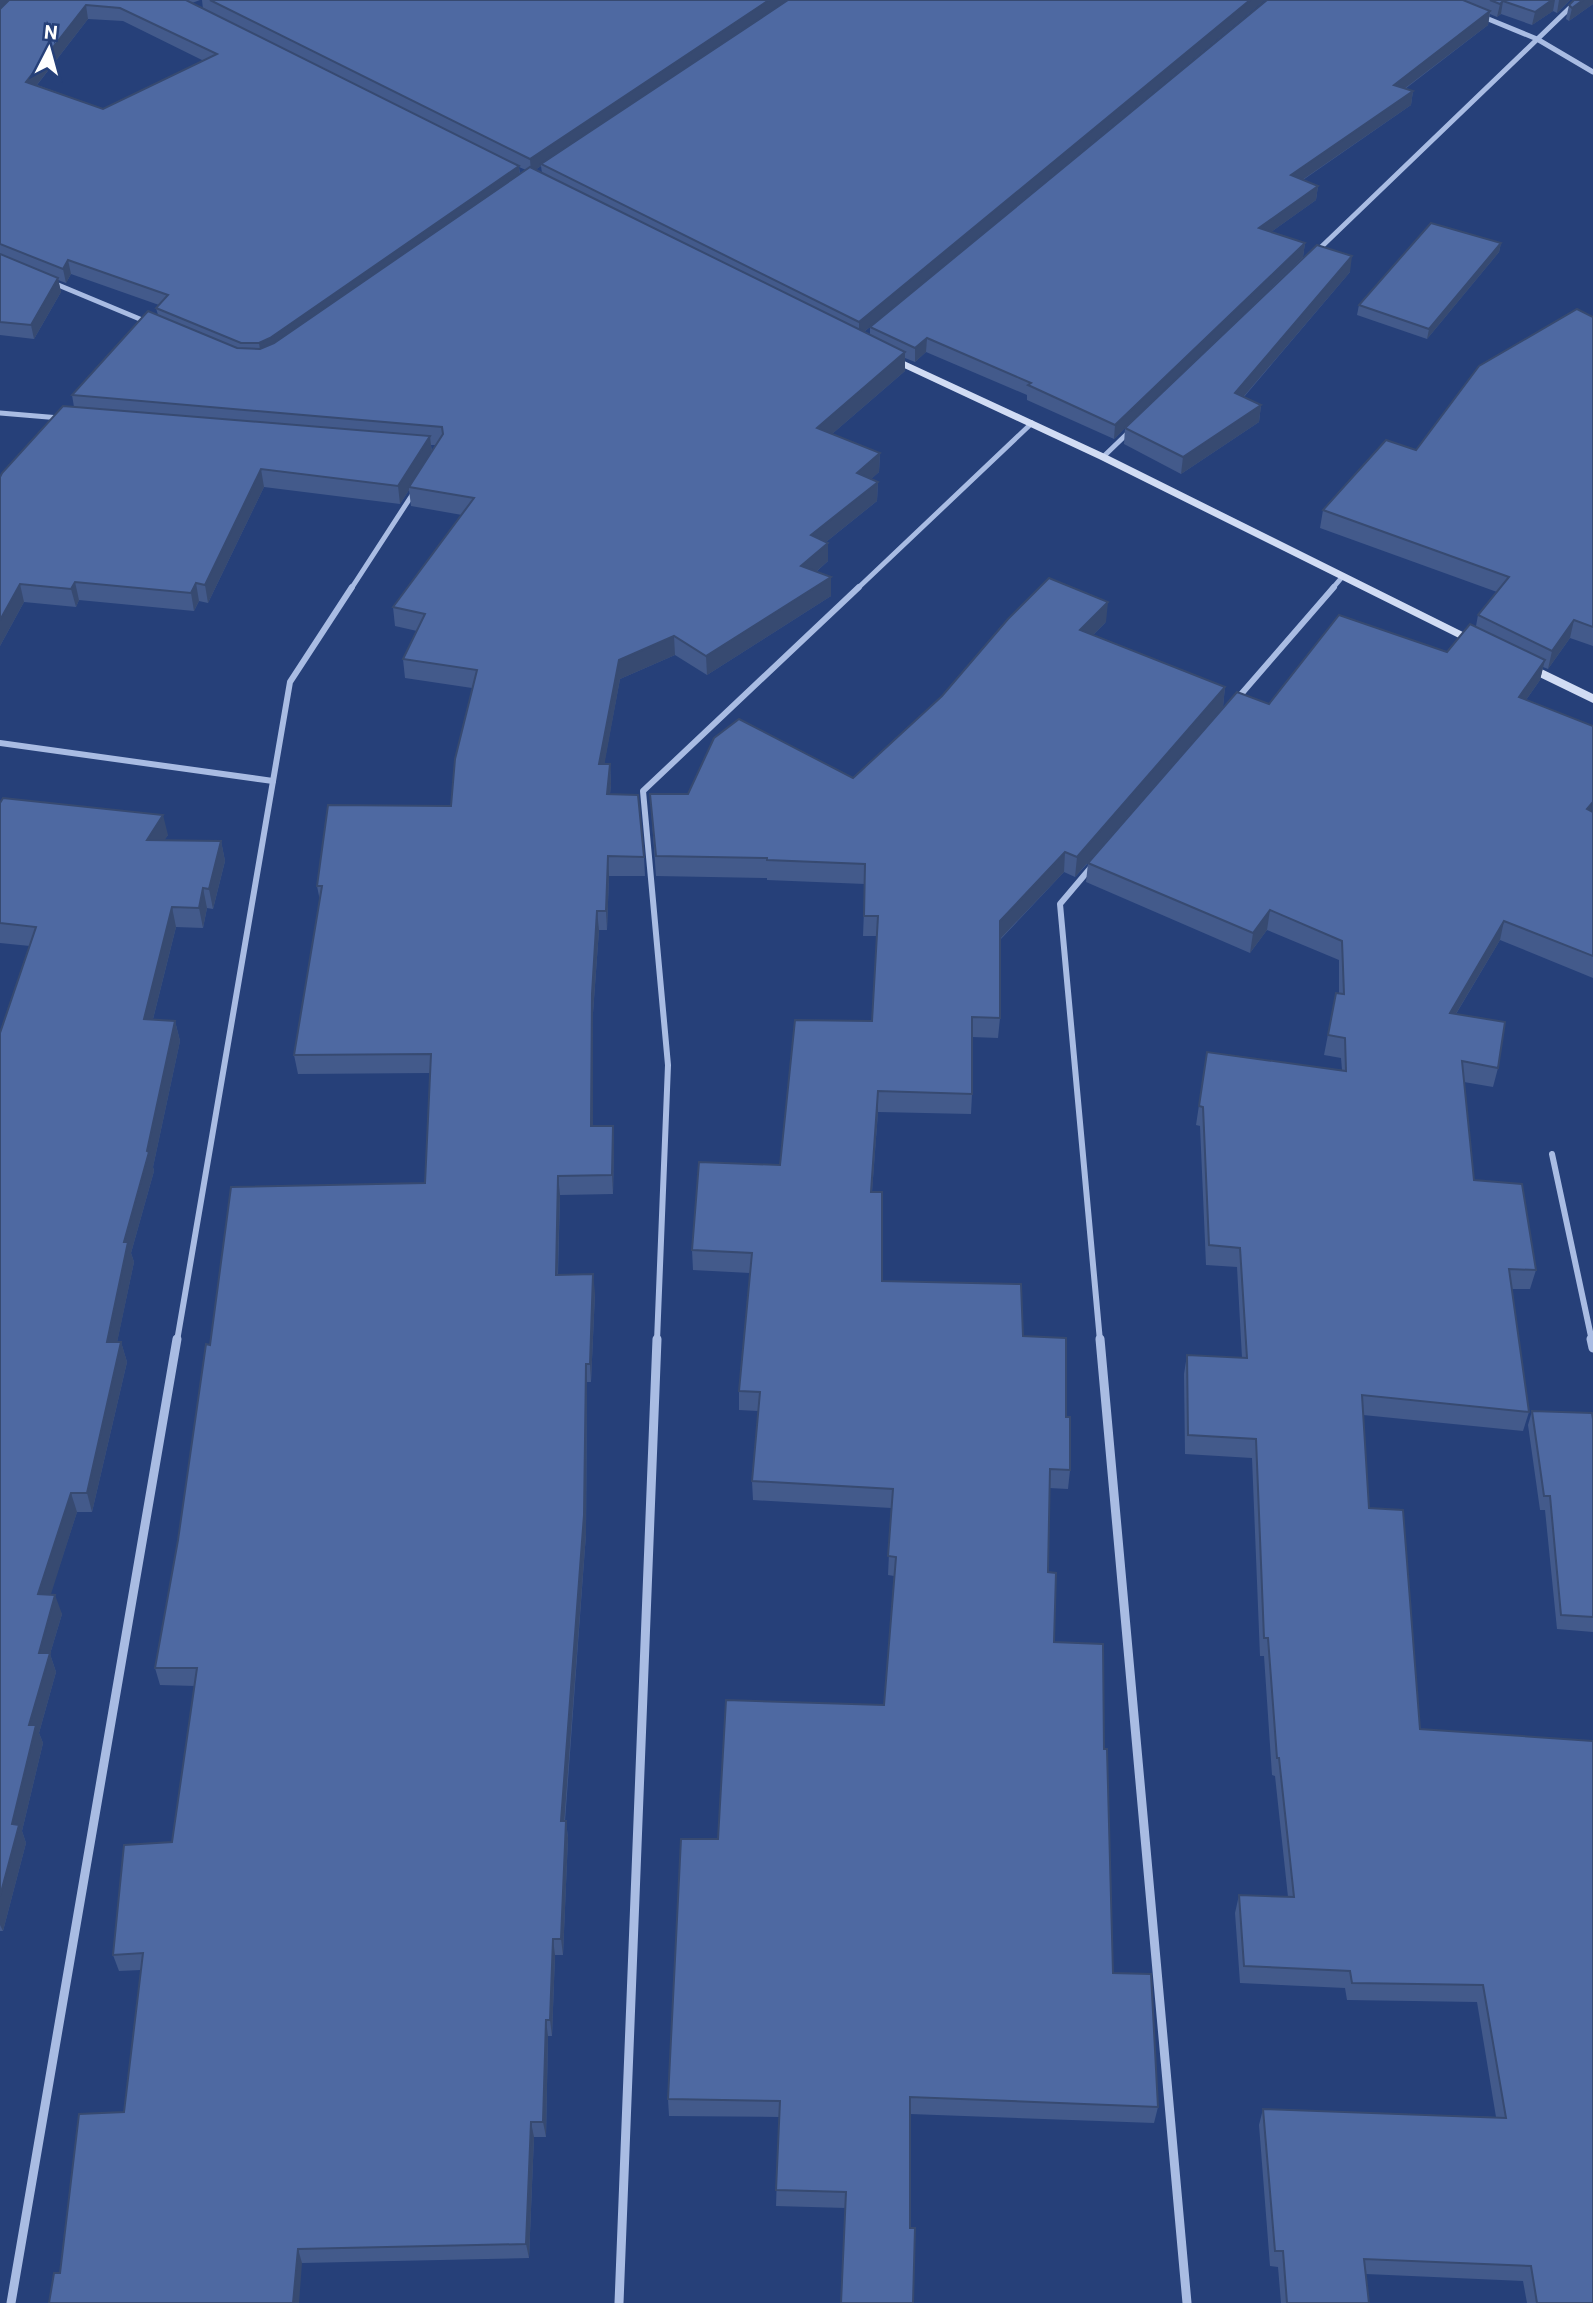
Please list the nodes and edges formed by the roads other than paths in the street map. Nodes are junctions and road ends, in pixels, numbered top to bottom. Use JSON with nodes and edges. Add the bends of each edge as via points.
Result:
{"nodes":[{"id":1,"x":1578,"y":0,"type":"edge"},
{"id":2,"x":1478,"y":15,"type":"edge"},
{"id":3,"x":1537,"y":39,"type":"junction"},
{"id":4,"x":1593,"y":72,"type":"edge"},
{"id":5,"x":1310,"y":257,"type":"edge"},
{"id":6,"x":38,"y":277,"type":"edge"},
{"id":7,"x":153,"y":325,"type":"edge"},
{"id":8,"x":884,"y":354,"type":"edge"},
{"id":9,"x":0,"y":413,"type":"edge"},
{"id":10,"x":69,"y":419,"type":"edge"},
{"id":11,"x":1032,"y":423,"type":"junction"},
{"id":12,"x":1133,"y":428,"type":"edge"},
{"id":13,"x":1103,"y":457,"type":"junction"},
{"id":14,"x":418,"y":485,"type":"edge"},
{"id":15,"x":1343,"y":576,"type":"junction"},
{"id":16,"x":1493,"y":650,"type":"edge"},
{"id":17,"x":1518,"y":662,"type":"edge"},
{"id":18,"x":1593,"y":699,"type":"edge"},
{"id":19,"x":1233,"y":703,"type":"edge"},
{"id":20,"x":0,"y":743,"type":"edge"},
{"id":21,"x":273,"y":780,"type":"junction"},
{"id":22,"x":1097,"y":861,"type":"edge"},
{"id":23,"x":1552,"y":1154,"type":"dead end"},
{"id":24,"x":1593,"y":1349,"type":"edge"},
{"id":25,"x":11,"y":2303,"type":"edge"},
{"id":26,"x":619,"y":2303,"type":"edge"},
{"id":27,"x":1187,"y":2303,"type":"edge"}],
"edges":[{"from":1,"to":3,"type":"street"},
{"from":2,"to":3,"type":"street"},
{"from":3,"to":4,"type":"street"},
{"from":3,"to":5,"type":"street"},
{"from":6,"to":7,"type":"street"},
{"from":8,"to":11,"type":"street"},
{"from":9,"to":10,"type":"street"},
{"from":11,"to":13,"type":"street"},
{"from":11,"to":26,"type":"street","via":[[643,791],[668,1065]]},
{"from":12,"to":13,"type":"street"},
{"from":13,"to":15,"type":"street"},
{"from":14,"to":21,"type":"street","via":[[290,682]]},
{"from":15,"to":16,"type":"street"},
{"from":15,"to":19,"type":"street"},
{"from":17,"to":18,"type":"street"},
{"from":20,"to":21,"type":"street"},
{"from":21,"to":25,"type":"street"},
{"from":22,"to":27,"type":"street","via":[[1060,904]]},
{"from":23,"to":24,"type":"street"}]}
